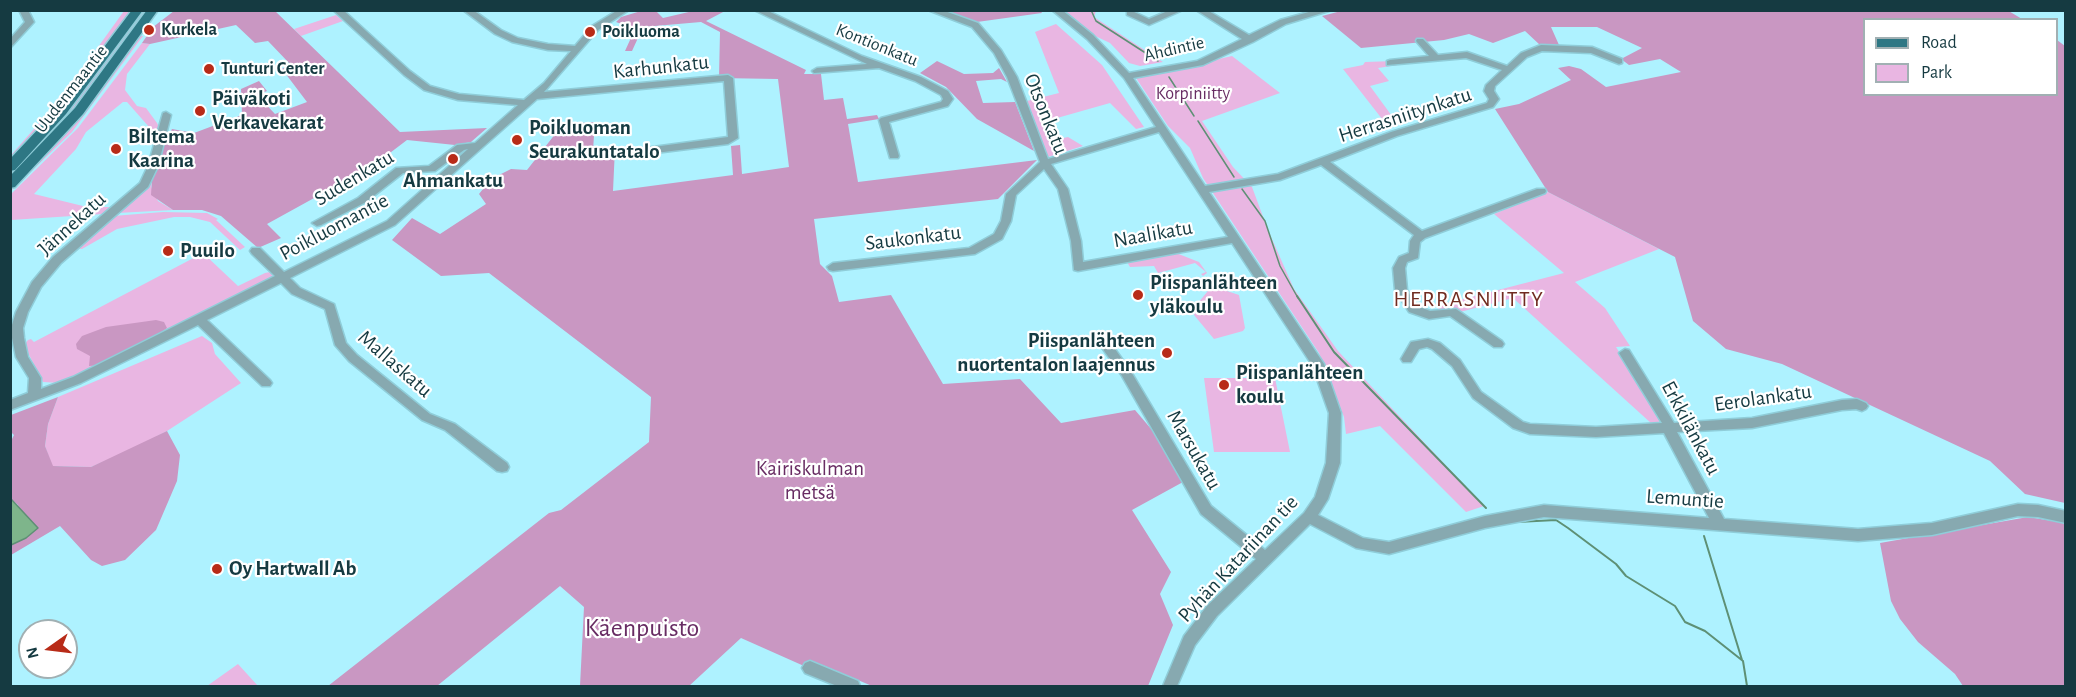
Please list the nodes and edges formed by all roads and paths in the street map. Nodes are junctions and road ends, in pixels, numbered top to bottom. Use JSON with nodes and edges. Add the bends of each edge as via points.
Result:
{"nodes":[{"id":1,"x":23,"y":10,"type":"edge"},
{"id":2,"x":138,"y":10,"type":"edge"},
{"id":3,"x":153,"y":10,"type":"edge"},
{"id":4,"x":338,"y":10,"type":"edge"},
{"id":5,"x":467,"y":10,"type":"edge"},
{"id":6,"x":625,"y":10,"type":"edge"},
{"id":7,"x":758,"y":10,"type":"edge"},
{"id":8,"x":932,"y":10,"type":"edge"},
{"id":9,"x":1056,"y":10,"type":"edge"},
{"id":10,"x":1179,"y":10,"type":"edge"},
{"id":11,"x":1200,"y":10,"type":"edge"},
{"id":12,"x":1328,"y":10,"type":"edge"},
{"id":13,"x":1130,"y":13,"type":"dead end"},
{"id":14,"x":1297,"y":14,"type":"edge"},
{"id":15,"x":1250,"y":40,"type":"junction"},
{"id":16,"x":1420,"y":41,"type":"dead end"},
{"id":17,"x":10,"y":45,"type":"edge"},
{"id":18,"x":576,"y":49,"type":"junction"},
{"id":19,"x":1435,"y":58,"type":"junction"},
{"id":20,"x":1619,"y":61,"type":"dead end"},
{"id":21,"x":1390,"y":63,"type":"dead end"},
{"id":22,"x":878,"y":66,"type":"junction"},
{"id":23,"x":1507,"y":69,"type":"junction"},
{"id":24,"x":817,"y":71,"type":"dead end"},
{"id":25,"x":1127,"y":76,"type":"junction"},
{"id":26,"x":531,"y":99,"type":"junction"},
{"id":27,"x":166,"y":115,"type":"dead end"},
{"id":28,"x":1162,"y":128,"type":"junction"},
{"id":29,"x":475,"y":146,"type":"junction"},
{"id":30,"x":622,"y":154,"type":"dead end"},
{"id":31,"x":894,"y":156,"type":"dead end"},
{"id":32,"x":1322,"y":161,"type":"junction"},
{"id":33,"x":1045,"y":163,"type":"junction"},
{"id":34,"x":10,"y":167,"type":"edge"},
{"id":35,"x":10,"y":184,"type":"edge"},
{"id":36,"x":1203,"y":190,"type":"junction"},
{"id":37,"x":1541,"y":191,"type":"dead end"},
{"id":38,"x":317,"y":223,"type":"dead end"},
{"id":39,"x":1421,"y":235,"type":"junction"},
{"id":40,"x":1235,"y":239,"type":"junction"},
{"id":41,"x":256,"y":251,"type":"dead end"},
{"id":42,"x":833,"y":267,"type":"dead end"},
{"id":43,"x":1078,"y":267,"type":"joint"},
{"id":44,"x":283,"y":277,"type":"junction"},
{"id":45,"x":200,"y":320,"type":"junction"},
{"id":46,"x":1498,"y":344,"type":"dead end"},
{"id":47,"x":1106,"y":345,"type":"dead end"},
{"id":48,"x":1625,"y":353,"type":"dead end"},
{"id":49,"x":1407,"y":359,"type":"dead end"},
{"id":50,"x":266,"y":383,"type":"dead end"},
{"id":51,"x":34,"y":397,"type":"junction"},
{"id":52,"x":10,"y":405,"type":"edge"},
{"id":53,"x":1862,"y":406,"type":"dead end"},
{"id":54,"x":1669,"y":429,"type":"junction"},
{"id":55,"x":502,"y":467,"type":"dead end"},
{"id":56,"x":1309,"y":517,"type":"junction"},
{"id":57,"x":2066,"y":517,"type":"edge"},
{"id":58,"x":1719,"y":523,"type":"junction"},
{"id":59,"x":1266,"y":559,"type":"junction"},
{"id":60,"x":810,"y":668,"type":"dead end"},
{"id":61,"x":853,"y":687,"type":"edge"},
{"id":62,"x":1170,"y":687,"type":"edge"}],
"edges":[{"from":1,"to":17,"type":"street","via":[[30,22]]},
{"from":2,"to":34,"type":"main road","name":"Uudenmaantie","via":[[62,111]]},
{"from":3,"to":35,"type":"main road","name":"Uudenmaantie","via":[[71,120]]},
{"from":4,"to":26,"type":"street","via":[[427,88],[474,99]]},
{"from":5,"to":18,"type":"street","via":[[515,40]]},
{"from":6,"to":18,"type":"street","name":"Poikluomantie","via":[[595,28]]},
{"from":7,"to":22,"type":"street","name":"Kontionkatu"},
{"from":8,"to":33,"type":"street","name":"Otsonkatu","via":[[975,25],[998,52],[1012,77]]},
{"from":9,"to":25,"type":"street","name":"Pyhän Katariinan tie"},
{"from":10,"to":13,"type":"street","via":[[1149,22]]},
{"from":11,"to":15,"type":"street"},
{"from":12,"to":14,"type":"street","name":"Ahdintie"},
{"from":14,"to":15,"type":"street","name":"Ahdintie"},
{"from":15,"to":25,"type":"street","name":"Ahdintie","via":[[1200,63]]},
{"from":16,"to":19,"type":"street"},
{"from":18,"to":26,"type":"street","name":"Poikluomantie"},
{"from":19,"to":21,"type":"street"},
{"from":19,"to":23,"type":"street","via":[[1467,55]]},
{"from":20,"to":23,"type":"street","name":"Herrasniitynkatu","via":[[1592,50],[1543,48],[1526,53]]},
{"from":22,"to":24,"type":"street"},
{"from":22,"to":31,"type":"street","name":"Kontionkatu","via":[[935,86],[948,99],[940,105],[886,119]]},
{"from":23,"to":32,"type":"street","name":"Herrasniitynkatu","via":[[1488,88],[1494,99],[1490,105]]},
{"from":25,"to":28,"type":"street","name":"Pyhän Katariinan tie"},
{"from":26,"to":29,"type":"street","name":"Poikluomantie"},
{"from":26,"to":30,"type":"street","name":"Karhunkatu","via":[[728,78],[733,138]]},
{"from":27,"to":51,"type":"street","name":"Jännekatu","via":[[144,185],[57,260],[36,285],[22,312],[18,338],[22,357],[35,378]]},
{"from":28,"to":33,"type":"street","name":"Saukonkatu"},
{"from":28,"to":36,"type":"street","name":"Pyhän Katariinan tie"},
{"from":29,"to":38,"type":"street","name":"Sudenkatu","via":[[461,147],[431,169],[400,170],[362,200]]},
{"from":29,"to":44,"type":"street","name":"Poikluomantie","via":[[391,223]]},
{"from":32,"to":36,"type":"street","name":"Herrasniitynkatu","via":[[1270,180]]},
{"from":32,"to":39,"type":"street"},
{"from":33,"to":42,"type":"street","name":"Saukonkatu","via":[[1011,194],[1006,221],[998,236],[988,243],[971,251]]},
{"from":33,"to":43,"type":"street","name":"Otsonkatu","via":[[1063,189]]},
{"from":36,"to":40,"type":"street","name":"Pyhän Katariinan tie"},
{"from":37,"to":39,"type":"street"},
{"from":39,"to":46,"type":"street","via":[[1415,242],[1414,255],[1400,263],[1401,290],[1413,309],[1420,314],[1452,312]]},
{"from":40,"to":43,"type":"street","name":"Naalikatu"},
{"from":40,"to":56,"type":"street","name":"Pyhän Katariinan tie","via":[[1318,364],[1335,413],[1330,474]]},
{"from":41,"to":44,"type":"street","name":"Mallaskatu"},
{"from":44,"to":45,"type":"street","name":"Poikluomantie"},
{"from":44,"to":55,"type":"street","name":"Mallaskatu","via":[[296,291],[330,307],[341,345],[353,358],[426,417],[450,427]]},
{"from":45,"to":50,"type":"street"},
{"from":45,"to":51,"type":"street","name":"Poikluomantie"},
{"from":47,"to":59,"type":"street","name":"Marsukatu","via":[[1206,510]]},
{"from":48,"to":54,"type":"street","name":"Erkkilänkatu","via":[[1667,418]]},
{"from":49,"to":54,"type":"street","name":"Eerolankatu","via":[[1414,345],[1436,346],[1456,363],[1477,395],[1527,428],[1596,432]]},
{"from":51,"to":52,"type":"street","name":"Poikluomantie"},
{"from":53,"to":54,"type":"street","name":"Eerolankatu","via":[[1842,405],[1752,423]]},
{"from":54,"to":58,"type":"street","name":"Erkkilänkatu"},
{"from":56,"to":58,"type":"street","name":"Lemuntie","via":[[1361,544],[1389,548],[1544,511]]},
{"from":56,"to":59,"type":"street","name":"Pyhän Katariinan tie"},
{"from":57,"to":58,"type":"street","name":"Lemuntie","via":[[2018,510],[1932,529],[1883,535]]},
{"from":59,"to":62,"type":"street","name":"Pyhän Katariinan tie","via":[[1212,611],[1189,641]]},
{"from":60,"to":61,"type":"street"}]}
